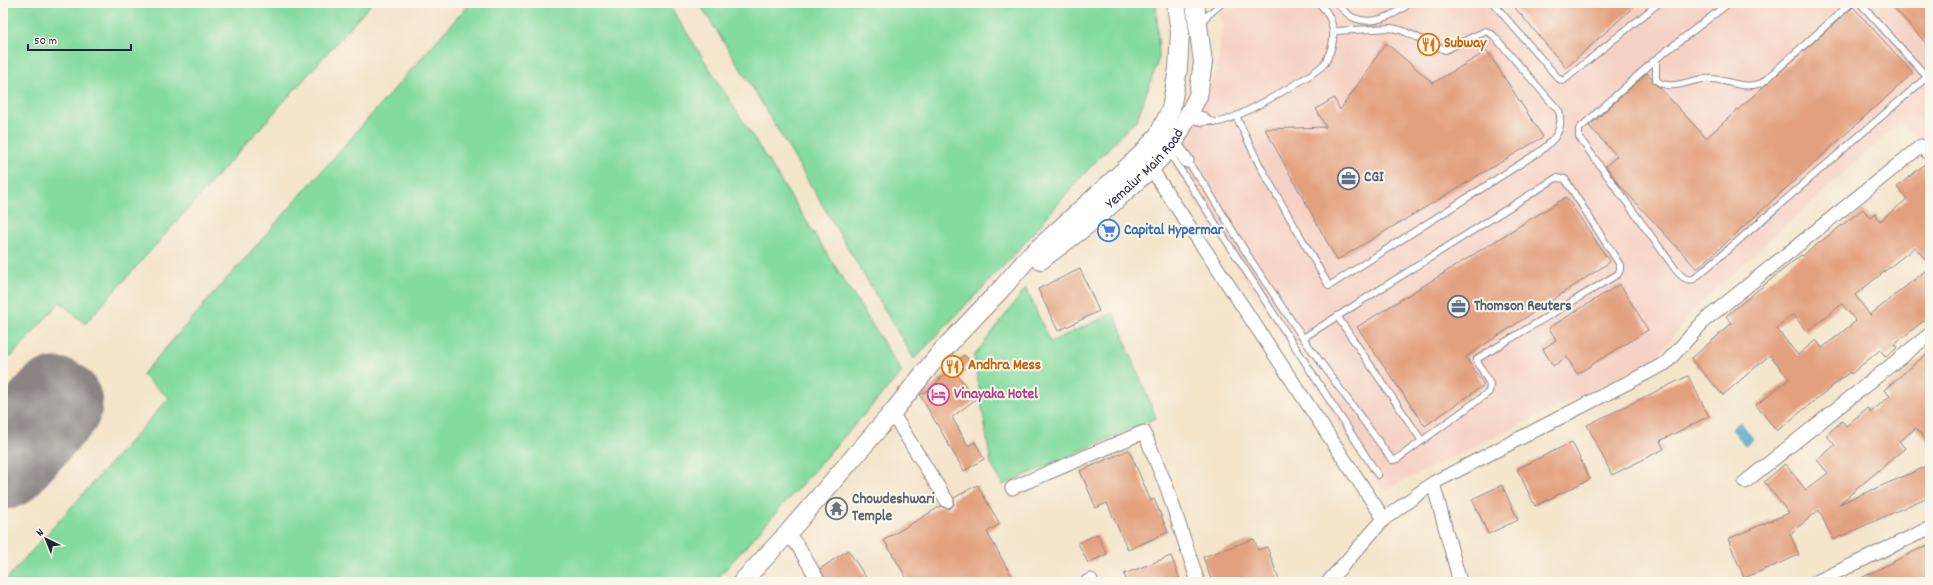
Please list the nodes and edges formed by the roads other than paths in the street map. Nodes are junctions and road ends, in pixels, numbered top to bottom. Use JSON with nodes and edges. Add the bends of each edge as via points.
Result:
{"nodes":[{"id":1,"x":1176,"y":3,"type":"edge"},
{"id":2,"x":1195,"y":3,"type":"edge"},
{"id":3,"x":1222,"y":3,"type":"edge"},
{"id":4,"x":1319,"y":3,"type":"edge"},
{"id":5,"x":1337,"y":3,"type":"edge"},
{"id":6,"x":1410,"y":3,"type":"edge"},
{"id":7,"x":1493,"y":3,"type":"edge"},
{"id":8,"x":1659,"y":3,"type":"edge"},
{"id":9,"x":1729,"y":3,"type":"edge"},
{"id":10,"x":1851,"y":3,"type":"edge"},
{"id":11,"x":1860,"y":3,"type":"edge"},
{"id":12,"x":1198,"y":24,"type":"junction"},
{"id":13,"x":1335,"y":31,"type":"junction"},
{"id":14,"x":1656,"y":59,"type":"junction"},
{"id":15,"x":1929,"y":76,"type":"edge"},
{"id":16,"x":1236,"y":116,"type":"junction"},
{"id":17,"x":1196,"y":117,"type":"junction"},
{"id":18,"x":1163,"y":142,"type":"junction"},
{"id":19,"x":1930,"y":155,"type":"edge"},
{"id":20,"x":1187,"y":161,"type":"joint"},
{"id":21,"x":1146,"y":162,"type":"junction"},
{"id":22,"x":1003,"y":287,"type":"junction"},
{"id":23,"x":1337,"y":316,"type":"junction"},
{"id":24,"x":1930,"y":334,"type":"edge"},
{"id":25,"x":1303,"y":338,"type":"junction"},
{"id":26,"x":892,"y":413,"type":"junction"},
{"id":27,"x":1422,"y":441,"type":"junction"},
{"id":28,"x":1378,"y":475,"type":"dead end"},
{"id":29,"x":1745,"y":482,"type":"dead end"},
{"id":30,"x":1433,"y":483,"type":"junction"},
{"id":31,"x":1012,"y":488,"type":"dead end"},
{"id":32,"x":947,"y":501,"type":"dead end"},
{"id":33,"x":1384,"y":519,"type":"junction"},
{"id":34,"x":1930,"y":528,"type":"edge"},
{"id":35,"x":787,"y":534,"type":"junction"},
{"id":36,"x":742,"y":582,"type":"edge"},
{"id":37,"x":820,"y":582,"type":"edge"},
{"id":38,"x":1198,"y":582,"type":"edge"},
{"id":39,"x":1328,"y":582,"type":"edge"},
{"id":40,"x":1460,"y":582,"type":"edge"},
{"id":41,"x":1816,"y":582,"type":"edge"}],
"edges":[{"from":1,"to":18,"type":"street","via":[[1180,32],[1178,69]]},
{"from":2,"to":12,"type":"street","name":"Yemalur Main Road"},
{"from":3,"to":12,"type":"lane"},
{"from":4,"to":13,"type":"lane","via":[[1328,12]]},
{"from":5,"to":6,"type":"lane","via":[[1354,18],[1366,20],[1397,13]]},
{"from":7,"to":8,"type":"lane","via":[[1563,81]]},
{"from":9,"to":14,"type":"lane"},
{"from":10,"to":14,"type":"lane","via":[[1768,78],[1755,85],[1734,85],[1718,79],[1705,78],[1671,86],[1656,80]]},
{"from":11,"to":15,"type":"lane"},
{"from":12,"to":17,"type":"street","name":"Yemalur Main Road","via":[[1203,62]]},
{"from":13,"to":16,"type":"lane","via":[[1325,63],[1292,86]]},
{"from":13,"to":16,"type":"lane","via":[[1391,28],[1445,50],[1486,31],[1493,35],[1559,111],[1561,120],[1555,139],[1542,150],[1329,286],[1260,166]]},
{"from":14,"to":15,"type":"lane","via":[[1579,129],[1579,137],[1676,270],[1683,278],[1689,280],[1694,279]]},
{"from":16,"to":17,"type":"lane","via":[[1218,123]]},
{"from":17,"to":18,"type":"street","name":"Yemalur Main Road"},
{"from":18,"to":20,"type":"street"},
{"from":18,"to":21,"type":"street"},
{"from":18,"to":28,"type":"lane"},
{"from":19,"to":30,"type":"street","via":[[1921,146],[1705,320],[1666,363]]},
{"from":20,"to":25,"type":"lane"},
{"from":21,"to":22,"type":"street","via":[[1028,258]]},
{"from":21,"to":22,"type":"street","name":"Yemalur Main Road","via":[[1095,219]]},
{"from":21,"to":33,"type":"street"},
{"from":22,"to":26,"type":"street","via":[[940,353]]},
{"from":23,"to":25,"type":"lane"},
{"from":23,"to":27,"type":"lane"},
{"from":23,"to":27,"type":"lane","via":[[1552,179],[1565,179],[1620,265],[1618,274],[1477,359],[1490,384],[1489,392]]},
{"from":24,"to":29,"type":"street"},
{"from":25,"to":27,"type":"lane","via":[[1392,460]]},
{"from":26,"to":32,"type":"street"},
{"from":26,"to":35,"type":"street"},
{"from":30,"to":33,"type":"street"},
{"from":30,"to":40,"type":"street"},
{"from":31,"to":38,"type":"street","via":[[1144,432],[1167,488]]},
{"from":33,"to":39,"type":"street"},
{"from":34,"to":41,"type":"street"},
{"from":35,"to":36,"type":"street"},
{"from":35,"to":37,"type":"street","via":[[798,546]]}]}
